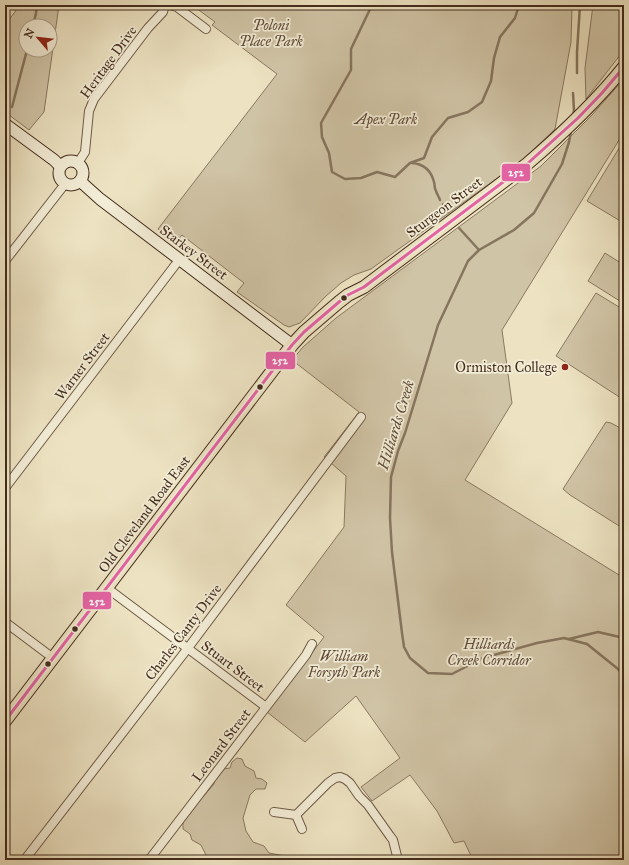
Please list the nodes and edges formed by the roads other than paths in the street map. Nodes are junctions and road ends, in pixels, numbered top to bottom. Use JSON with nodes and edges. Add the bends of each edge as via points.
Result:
{"nodes":[{"id":1,"x":165,"y":5,"type":"edge"},
{"id":2,"x":169,"y":5,"type":"edge"},
{"id":3,"x":206,"y":29,"type":"dead end"},
{"id":4,"x":624,"y":67,"type":"edge"},
{"id":5,"x":5,"y":124,"type":"edge"},
{"id":6,"x":78,"y":163,"type":"junction"},
{"id":7,"x":60,"y":166,"type":"junction"},
{"id":8,"x":80,"y":181,"type":"junction"},
{"id":9,"x":64,"y":184,"type":"junction"},
{"id":10,"x":179,"y":260,"type":"junction"},
{"id":11,"x":5,"y":262,"type":"edge"},
{"id":12,"x":292,"y":345,"type":"junction"},
{"id":13,"x":361,"y":416,"type":"dead end"},
{"id":14,"x":5,"y":488,"type":"edge"},
{"id":15,"x":107,"y":588,"type":"junction"},
{"id":16,"x":5,"y":622,"type":"edge"},
{"id":17,"x":312,"y":644,"type":"dead end"},
{"id":18,"x":188,"y":648,"type":"junction"},
{"id":19,"x":53,"y":658,"type":"junction"},
{"id":20,"x":266,"y":707,"type":"junction"},
{"id":21,"x":5,"y":721,"type":"edge"},
{"id":22,"x":274,"y":812,"type":"dead end"},
{"id":23,"x":296,"y":815,"type":"junction"},
{"id":24,"x":302,"y":829,"type":"dead end"},
{"id":25,"x":24,"y":860,"type":"edge"},
{"id":26,"x":148,"y":860,"type":"edge"},
{"id":27,"x":398,"y":860,"type":"edge"}],
"edges":[{"from":1,"to":6,"type":"street","name":"Heritage Drive","via":[[163,12],[94,99],[89,111],[85,152]]},
{"from":2,"to":3,"type":"street","via":[[177,7]]},
{"from":4,"to":12,"type":"main road","name":"Sturgeon Street","via":[[609,86],[549,146],[364,287],[348,295]]},
{"from":5,"to":7,"type":"street"},
{"from":6,"to":7,"type":"street","via":[[66,161]]},
{"from":6,"to":8,"type":"street","via":[[84,174]]},
{"from":7,"to":9,"type":"street","via":[[58,174]]},
{"from":8,"to":9,"type":"street","via":[[73,186]]},
{"from":8,"to":10,"type":"street","name":"Starkey Street"},
{"from":9,"to":11,"type":"street"},
{"from":10,"to":12,"type":"street","name":"Starkey Street"},
{"from":10,"to":14,"type":"street","name":"Warner Street"},
{"from":12,"to":15,"type":"main road","name":"Old Cleveland Road East"},
{"from":13,"to":18,"type":"street","name":"Charles Canty Drive"},
{"from":15,"to":18,"type":"street","name":"Stuart Street"},
{"from":15,"to":19,"type":"main road","name":"Old Cleveland Road East"},
{"from":16,"to":19,"type":"street"},
{"from":17,"to":20,"type":"street","name":"Leonard Street"},
{"from":18,"to":20,"type":"street","name":"Stuart Street"},
{"from":18,"to":25,"type":"street","name":"Charles Canty Drive"},
{"from":19,"to":21,"type":"main road","name":"Old Cleveland Road East"},
{"from":20,"to":26,"type":"street","name":"Leonard Street"},
{"from":22,"to":23,"type":"street"},
{"from":23,"to":24,"type":"street"},
{"from":23,"to":27,"type":"street","via":[[328,783],[340,777],[350,783],[393,840]]}]}
